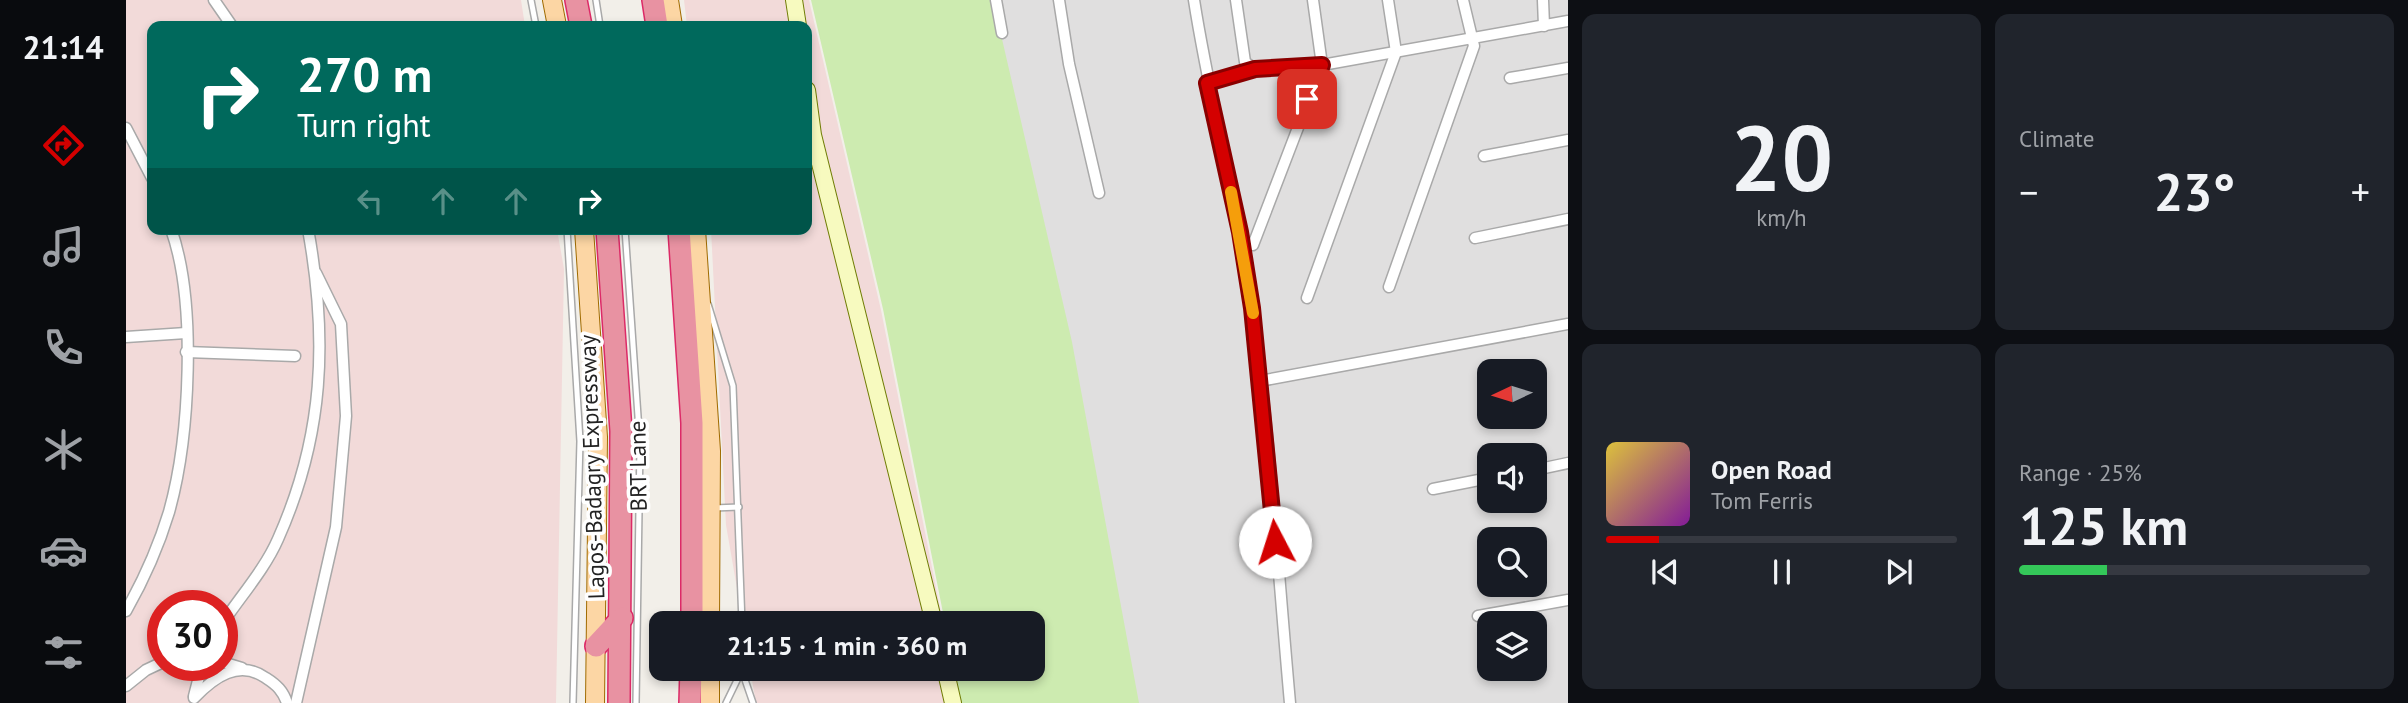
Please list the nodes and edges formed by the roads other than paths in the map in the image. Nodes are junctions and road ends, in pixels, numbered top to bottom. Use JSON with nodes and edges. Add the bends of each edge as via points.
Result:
{"nodes":[{"id":1,"x":214,"y":0,"type":"edge"},
{"id":2,"x":531,"y":0,"type":"edge"},
{"id":3,"x":552,"y":0,"type":"edge"},
{"id":4,"x":576,"y":0,"type":"edge"},
{"id":5,"x":596,"y":0,"type":"edge"},
{"id":6,"x":651,"y":0,"type":"edge"},
{"id":7,"x":669,"y":0,"type":"edge"},
{"id":8,"x":794,"y":0,"type":"edge"},
{"id":9,"x":996,"y":0,"type":"edge"},
{"id":10,"x":1059,"y":0,"type":"edge"},
{"id":11,"x":1194,"y":0,"type":"edge"},
{"id":12,"x":1236,"y":0,"type":"edge"},
{"id":13,"x":1313,"y":0,"type":"edge"},
{"id":14,"x":1388,"y":0,"type":"edge"},
{"id":15,"x":1463,"y":0,"type":"edge"},
{"id":16,"x":1542,"y":0,"type":"edge"},
{"id":17,"x":229,"y":21,"type":"edge"},
{"id":18,"x":535,"y":21,"type":"edge"},
{"id":19,"x":556,"y":21,"type":"edge"},
{"id":20,"x":580,"y":21,"type":"edge"},
{"id":21,"x":599,"y":21,"type":"edge"},
{"id":22,"x":654,"y":21,"type":"edge"},
{"id":23,"x":672,"y":21,"type":"edge"},
{"id":24,"x":797,"y":21,"type":"edge"},
{"id":25,"x":1568,"y":21,"type":"edge"},
{"id":26,"x":1544,"y":26,"type":"junction"},
{"id":27,"x":1002,"y":33,"type":"dead end"},
{"id":28,"x":1475,"y":40,"type":"junction"},
{"id":29,"x":1396,"y":52,"type":"junction"},
{"id":30,"x":1322,"y":65,"type":"junction"},
{"id":31,"x":1568,"y":68,"type":"edge"},
{"id":32,"x":1255,"y":69,"type":"junction"},
{"id":33,"x":1510,"y":78,"type":"dead end"},
{"id":34,"x":1207,"y":83,"type":"junction"},
{"id":35,"x":126,"y":128,"type":"edge"},
{"id":36,"x":812,"y":128,"type":"edge"},
{"id":37,"x":1568,"y":140,"type":"edge"},
{"id":38,"x":1484,"y":156,"type":"dead end"},
{"id":39,"x":147,"y":168,"type":"edge"},
{"id":40,"x":1099,"y":193,"type":"dead end"},
{"id":41,"x":1568,"y":219,"type":"edge"},
{"id":42,"x":173,"y":235,"type":"edge"},
{"id":43,"x":309,"y":235,"type":"edge"},
{"id":44,"x":567,"y":235,"type":"edge"},
{"id":45,"x":584,"y":235,"type":"edge"},
{"id":46,"x":607,"y":235,"type":"edge"},
{"id":47,"x":625,"y":235,"type":"edge"},
{"id":48,"x":679,"y":235,"type":"edge"},
{"id":49,"x":697,"y":235,"type":"edge"},
{"id":50,"x":1475,"y":238,"type":"dead end"},
{"id":51,"x":1253,"y":244,"type":"dead end"},
{"id":52,"x":316,"y":273,"type":"junction"},
{"id":53,"x":700,"y":276,"type":"junction"},
{"id":54,"x":1389,"y":287,"type":"dead end"},
{"id":55,"x":1307,"y":298,"type":"dead end"},
{"id":56,"x":1568,"y":324,"type":"edge"},
{"id":57,"x":186,"y":333,"type":"junction"},
{"id":58,"x":126,"y":337,"type":"edge"},
{"id":59,"x":186,"y":352,"type":"junction"},
{"id":60,"x":295,"y":356,"type":"dead end"},
{"id":61,"x":1260,"y":381,"type":"junction"},
{"id":62,"x":1568,"y":463,"type":"edge"},
{"id":63,"x":1547,"y":467,"type":"edge"},
{"id":64,"x":1477,"y":480,"type":"edge"},
{"id":65,"x":1433,"y":489,"type":"dead end"},
{"id":66,"x":739,"y":507,"type":"junction"},
{"id":67,"x":710,"y":508,"type":"junction"},
{"id":68,"x":238,"y":600,"type":"edge"},
{"id":69,"x":1568,"y":600,"type":"edge"},
{"id":70,"x":126,"y":611,"type":"edge"},
{"id":71,"x":691,"y":611,"type":"edge"},
{"id":72,"x":710,"y":611,"type":"edge"},
{"id":73,"x":742,"y":611,"type":"edge"},
{"id":74,"x":931,"y":611,"type":"edge"},
{"id":75,"x":1506,"y":611,"type":"edge"},
{"id":76,"x":622,"y":618,"type":"junction"},
{"id":77,"x":596,"y":646,"type":"junction"},
{"id":78,"x":238,"y":667,"type":"edge"},
{"id":79,"x":242,"y":668,"type":"junction"},
{"id":80,"x":147,"y":670,"type":"edge"},
{"id":81,"x":198,"y":681,"type":"edge"},
{"id":82,"x":689,"y":681,"type":"edge"},
{"id":83,"x":710,"y":681,"type":"edge"},
{"id":84,"x":737,"y":681,"type":"edge"},
{"id":85,"x":746,"y":681,"type":"edge"},
{"id":86,"x":948,"y":681,"type":"edge"},
{"id":87,"x":126,"y":686,"type":"edge"},
{"id":88,"x":193,"y":701,"type":"edge"},
{"id":89,"x":287,"y":703,"type":"edge"},
{"id":90,"x":296,"y":703,"type":"edge"},
{"id":91,"x":573,"y":703,"type":"edge"},
{"id":92,"x":594,"y":703,"type":"edge"},
{"id":93,"x":619,"y":703,"type":"edge"},
{"id":94,"x":636,"y":703,"type":"edge"},
{"id":95,"x":688,"y":703,"type":"edge"},
{"id":96,"x":709,"y":703,"type":"edge"},
{"id":97,"x":726,"y":703,"type":"edge"},
{"id":98,"x":752,"y":703,"type":"edge"},
{"id":99,"x":953,"y":703,"type":"edge"},
{"id":100,"x":1290,"y":703,"type":"edge"}],
"edges":[{"from":1,"to":17,"type":"street"},
{"from":2,"to":18,"type":"lane"},
{"from":3,"to":19,"type":"main road"},
{"from":4,"to":20,"type":"highway"},
{"from":5,"to":21,"type":"lane"},
{"from":6,"to":22,"type":"highway"},
{"from":7,"to":23,"type":"main road"},
{"from":8,"to":24,"type":"main road"},
{"from":9,"to":27,"type":"street"},
{"from":10,"to":40,"type":"street"},
{"from":11,"to":34,"type":"street"},
{"from":12,"to":32,"type":"street","via":[[1245,62]]},
{"from":13,"to":30,"type":"street"},
{"from":14,"to":29,"type":"street"},
{"from":15,"to":28,"type":"street"},
{"from":16,"to":26,"type":"street"},
{"from":25,"to":26,"type":"street"},
{"from":26,"to":28,"type":"street"},
{"from":28,"to":29,"type":"street"},
{"from":28,"to":54,"type":"street"},
{"from":29,"to":30,"type":"street"},
{"from":29,"to":55,"type":"street"},
{"from":30,"to":32,"type":"street"},
{"from":30,"to":51,"type":"street"},
{"from":31,"to":33,"type":"street"},
{"from":32,"to":34,"type":"street"},
{"from":34,"to":61,"type":"street","via":[[1240,232]]},
{"from":35,"to":39,"type":"street"},
{"from":36,"to":74,"type":"main road"},
{"from":37,"to":38,"type":"street"},
{"from":41,"to":50,"type":"street"},
{"from":42,"to":57,"type":"street"},
{"from":43,"to":52,"type":"street"},
{"from":44,"to":91,"type":"lane","via":[[580,441]]},
{"from":45,"to":77,"type":"main road","name":"Lagos-Badagry Expressway","via":[[598,437]]},
{"from":46,"to":76,"type":"highway","name":"Lagos-Badagry Expressway","via":[[621,431]]},
{"from":47,"to":94,"type":"lane","name":"BRT Lane","via":[[640,445]]},
{"from":48,"to":71,"type":"highway","via":[[692,423]]},
{"from":49,"to":53,"type":"main road"},
{"from":52,"to":68,"type":"street","via":[[321,373],[314,426],[301,479],[277,541]]},
{"from":52,"to":90,"type":"street","via":[[341,324],[346,416],[336,527]]},
{"from":53,"to":66,"type":"lane","via":[[733,386]]},
{"from":53,"to":67,"type":"main road"},
{"from":56,"to":61,"type":"street"},
{"from":57,"to":58,"type":"street"},
{"from":57,"to":59,"type":"street"},
{"from":59,"to":60,"type":"street"},
{"from":59,"to":70,"type":"street","via":[[184,427],[169,512]]},
{"from":61,"to":100,"type":"street"},
{"from":62,"to":63,"type":"street"},
{"from":64,"to":65,"type":"street"},
{"from":66,"to":67,"type":"lane"},
{"from":66,"to":73,"type":"lane"},
{"from":67,"to":72,"type":"main road"},
{"from":69,"to":75,"type":"street"},
{"from":76,"to":77,"type":"highway"},
{"from":76,"to":93,"type":"highway","name":"Lagos-Badagry Expressway"},
{"from":77,"to":92,"type":"main road","name":"Lagos-Badagry Expressway"},
{"from":78,"to":79,"type":"street"},
{"from":79,"to":88,"type":"street","via":[[218,677]]},
{"from":79,"to":89,"type":"street","via":[[275,683]]},
{"from":80,"to":87,"type":"street"},
{"from":81,"to":88,"type":"street"},
{"from":82,"to":95,"type":"highway"},
{"from":83,"to":96,"type":"main road"},
{"from":84,"to":97,"type":"lane"},
{"from":85,"to":98,"type":"lane"},
{"from":86,"to":99,"type":"main road"}]}
